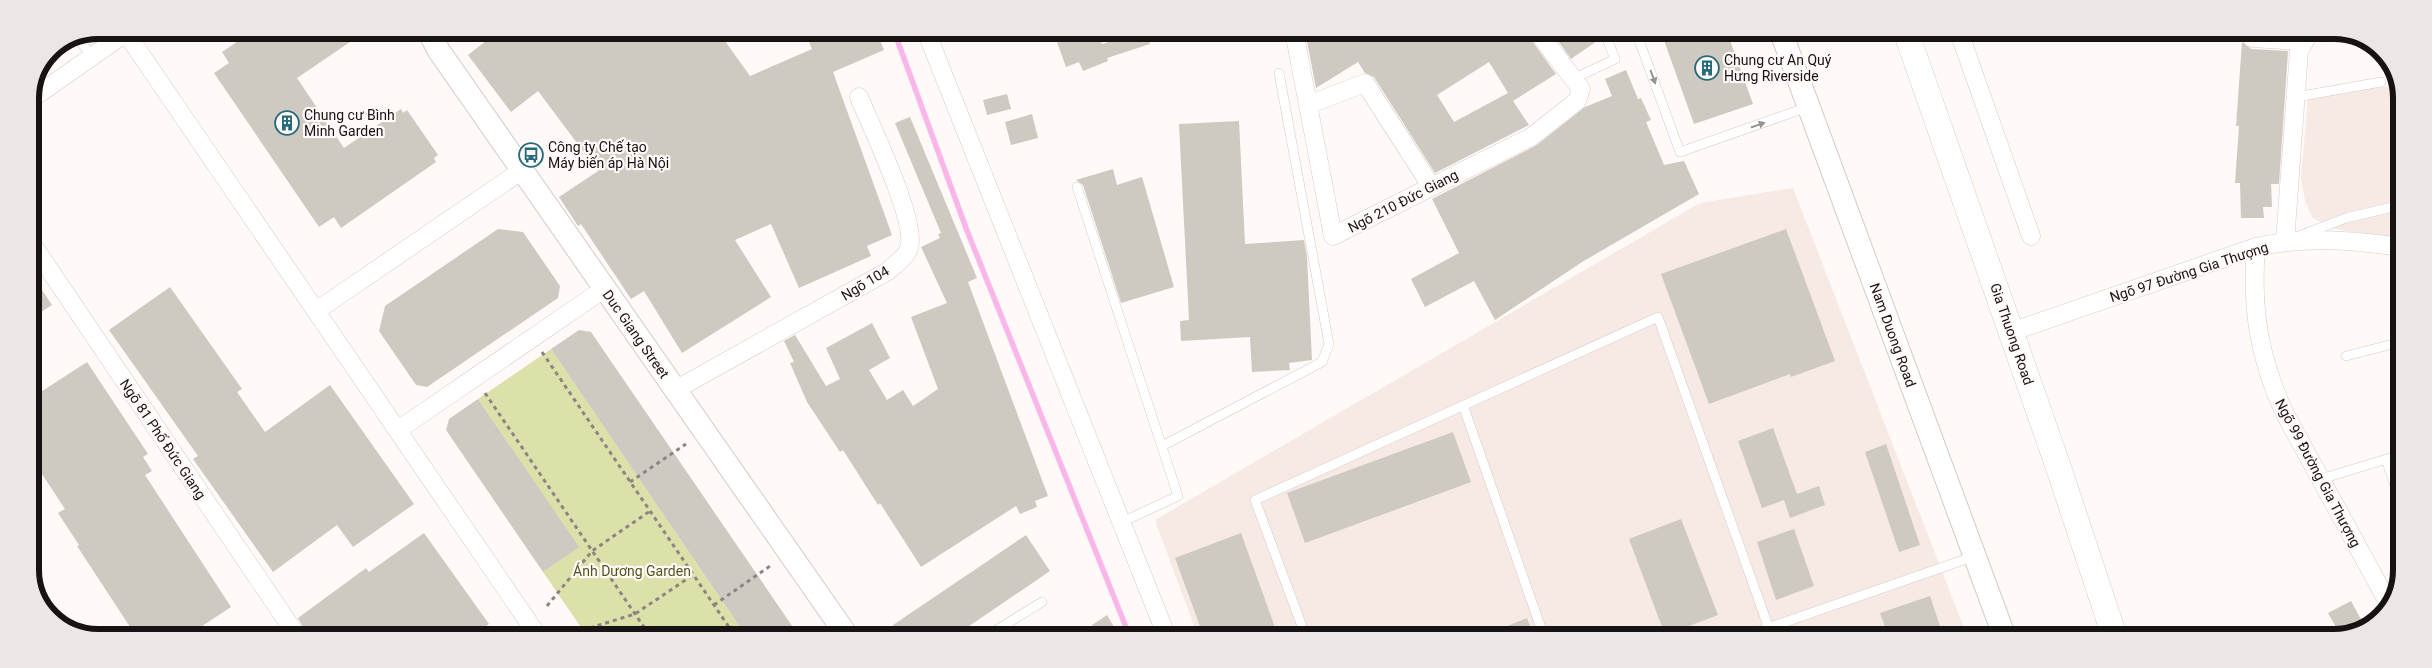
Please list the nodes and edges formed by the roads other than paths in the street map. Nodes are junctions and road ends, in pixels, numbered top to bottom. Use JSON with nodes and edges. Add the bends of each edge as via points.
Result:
{"nodes":[{"id":1,"x":117,"y":39,"type":"edge"},
{"id":2,"x":133,"y":39,"type":"edge"},
{"id":3,"x":433,"y":39,"type":"edge"},
{"id":4,"x":929,"y":39,"type":"edge"},
{"id":5,"x":1296,"y":39,"type":"edge"},
{"id":6,"x":1543,"y":39,"type":"edge"},
{"id":7,"x":1607,"y":39,"type":"edge"},
{"id":8,"x":1639,"y":39,"type":"edge"},
{"id":9,"x":1783,"y":39,"type":"edge"},
{"id":10,"x":1908,"y":39,"type":"edge"},
{"id":11,"x":1961,"y":39,"type":"edge"},
{"id":12,"x":2306,"y":39,"type":"edge"},
{"id":13,"x":81,"y":41,"type":"edge"},
{"id":14,"x":92,"y":57,"type":"junction"},
{"id":15,"x":1279,"y":73,"type":"dead end"},
{"id":16,"x":1573,"y":79,"type":"junction"},
{"id":17,"x":2381,"y":82,"type":"dead end"},
{"id":18,"x":39,"y":93,"type":"edge"},
{"id":19,"x":2296,"y":96,"type":"junction"},
{"id":20,"x":859,"y":97,"type":"dead end"},
{"id":21,"x":1308,"y":105,"type":"junction"},
{"id":22,"x":1808,"y":108,"type":"junction"},
{"id":23,"x":521,"y":171,"type":"junction"},
{"id":24,"x":1431,"y":186,"type":"junction"},
{"id":25,"x":1077,"y":187,"type":"dead end"},
{"id":26,"x":2393,"y":206,"type":"edge"},
{"id":27,"x":2031,"y":236,"type":"dead end"},
{"id":28,"x":2285,"y":242,"type":"junction"},
{"id":29,"x":2393,"y":246,"type":"edge"},
{"id":30,"x":2256,"y":247,"type":"junction"},
{"id":31,"x":39,"y":254,"type":"edge"},
{"id":32,"x":604,"y":289,"type":"junction"},
{"id":33,"x":316,"y":311,"type":"junction"},
{"id":34,"x":2011,"y":332,"type":"junction"},
{"id":35,"x":2393,"y":344,"type":"edge"},
{"id":36,"x":2346,"y":356,"type":"dead end"},
{"id":37,"x":675,"y":390,"type":"junction"},
{"id":38,"x":1463,"y":405,"type":"junction"},
{"id":39,"x":398,"y":430,"type":"junction"},
{"id":40,"x":1162,"y":446,"type":"junction"},
{"id":41,"x":2393,"y":457,"type":"edge"},
{"id":42,"x":2386,"y":459,"type":"junction"},
{"id":43,"x":2321,"y":479,"type":"junction"},
{"id":44,"x":2393,"y":480,"type":"edge"},
{"id":45,"x":1122,"y":522,"type":"junction"},
{"id":46,"x":1975,"y":556,"type":"junction"},
{"id":47,"x":2386,"y":598,"type":"edge"},
{"id":48,"x":1042,"y":602,"type":"dead end"},
{"id":49,"x":1768,"y":628,"type":"junction"},
{"id":50,"x":292,"y":629,"type":"edge"},
{"id":51,"x":533,"y":629,"type":"edge"},
{"id":52,"x":843,"y":629,"type":"edge"},
{"id":53,"x":997,"y":629,"type":"edge"},
{"id":54,"x":1164,"y":629,"type":"edge"},
{"id":55,"x":1303,"y":629,"type":"edge"},
{"id":56,"x":1541,"y":629,"type":"edge"},
{"id":57,"x":1765,"y":629,"type":"edge"},
{"id":58,"x":2001,"y":629,"type":"edge"},
{"id":59,"x":2112,"y":629,"type":"edge"}],
"edges":[{"from":1,"to":14,"type":"street"},
{"from":2,"to":33,"type":"street"},
{"from":3,"to":23,"type":"street","name":"Duc Giang Street"},
{"from":4,"to":45,"type":"street"},
{"from":5,"to":21,"type":"street","name":"Ngõ 210 Đức Giang"},
{"from":6,"to":16,"type":"street","name":"Ngõ 210 Đức Giang"},
{"from":7,"to":16,"type":"lane","via":[[1615,59]]},
{"from":8,"to":22,"type":"lane","one_way":true,"via":[[1680,152]]},
{"from":9,"to":22,"type":"street","name":"Nam Duong Road"},
{"from":10,"to":34,"type":"main road","name":"Gia Thuong Road"},
{"from":11,"to":27,"type":"street"},
{"from":12,"to":19,"type":"street","via":[[2299,51]]},
{"from":13,"to":14,"type":"lane"},
{"from":14,"to":18,"type":"street"},
{"from":15,"to":40,"type":"lane","via":[[1329,344],[1322,362]]},
{"from":16,"to":24,"type":"street","name":"Ngõ 210 Đức Giang","via":[[1582,89],[1576,101],[1531,137]]},
{"from":17,"to":19,"type":"lane"},
{"from":19,"to":28,"type":"street"},
{"from":20,"to":37,"type":"street","name":"Ngõ 104","via":[[905,213],[911,237],[909,249],[888,271]]},
{"from":21,"to":24,"type":"street","via":[[1365,83]]},
{"from":21,"to":24,"type":"street","name":"Ngõ 210 Đức Giang","via":[[1333,236]]},
{"from":22,"to":46,"type":"street","name":"Nam Duong Road"},
{"from":23,"to":32,"type":"street","name":"Duc Giang Street"},
{"from":23,"to":33,"type":"street"},
{"from":25,"to":40,"type":"lane"},
{"from":26,"to":28,"type":"lane","via":[[2346,218]]},
{"from":28,"to":29,"type":"street","name":"Ngõ 97 Đường Gia Thượng","via":[[2325,239]]},
{"from":28,"to":30,"type":"street","name":"Ngõ 97 Đường Gia Thượng"},
{"from":30,"to":34,"type":"street","name":"Ngõ 97 Đường Gia Thượng"},
{"from":30,"to":43,"type":"street","name":"Ngõ 99 Đường Gia Thượng","via":[[2255,308],[2265,365],[2285,414]]},
{"from":31,"to":50,"type":"street","name":"Ngõ 81 Phố Đức Giang"},
{"from":32,"to":37,"type":"street","name":"Duc Giang Street"},
{"from":32,"to":39,"type":"street"},
{"from":33,"to":39,"type":"street"},
{"from":34,"to":59,"type":"main road","name":"Gia Thuong Road"},
{"from":35,"to":36,"type":"lane"},
{"from":37,"to":52,"type":"street","name":"Duc Giang Street"},
{"from":38,"to":49,"type":"lane","via":[[1658,317]]},
{"from":38,"to":55,"type":"lane","via":[[1255,500]]},
{"from":38,"to":56,"type":"lane"},
{"from":39,"to":51,"type":"street"},
{"from":40,"to":45,"type":"lane","via":[[1178,496]]},
{"from":41,"to":42,"type":"lane"},
{"from":42,"to":43,"type":"lane"},
{"from":42,"to":44,"type":"lane"},
{"from":43,"to":47,"type":"street","name":"Ngõ 99 Đường Gia Thượng"},
{"from":45,"to":54,"type":"street"},
{"from":46,"to":49,"type":"lane"},
{"from":46,"to":58,"type":"street","name":"Nam Duong Road"},
{"from":48,"to":53,"type":"lane"},
{"from":49,"to":57,"type":"lane"}]}
